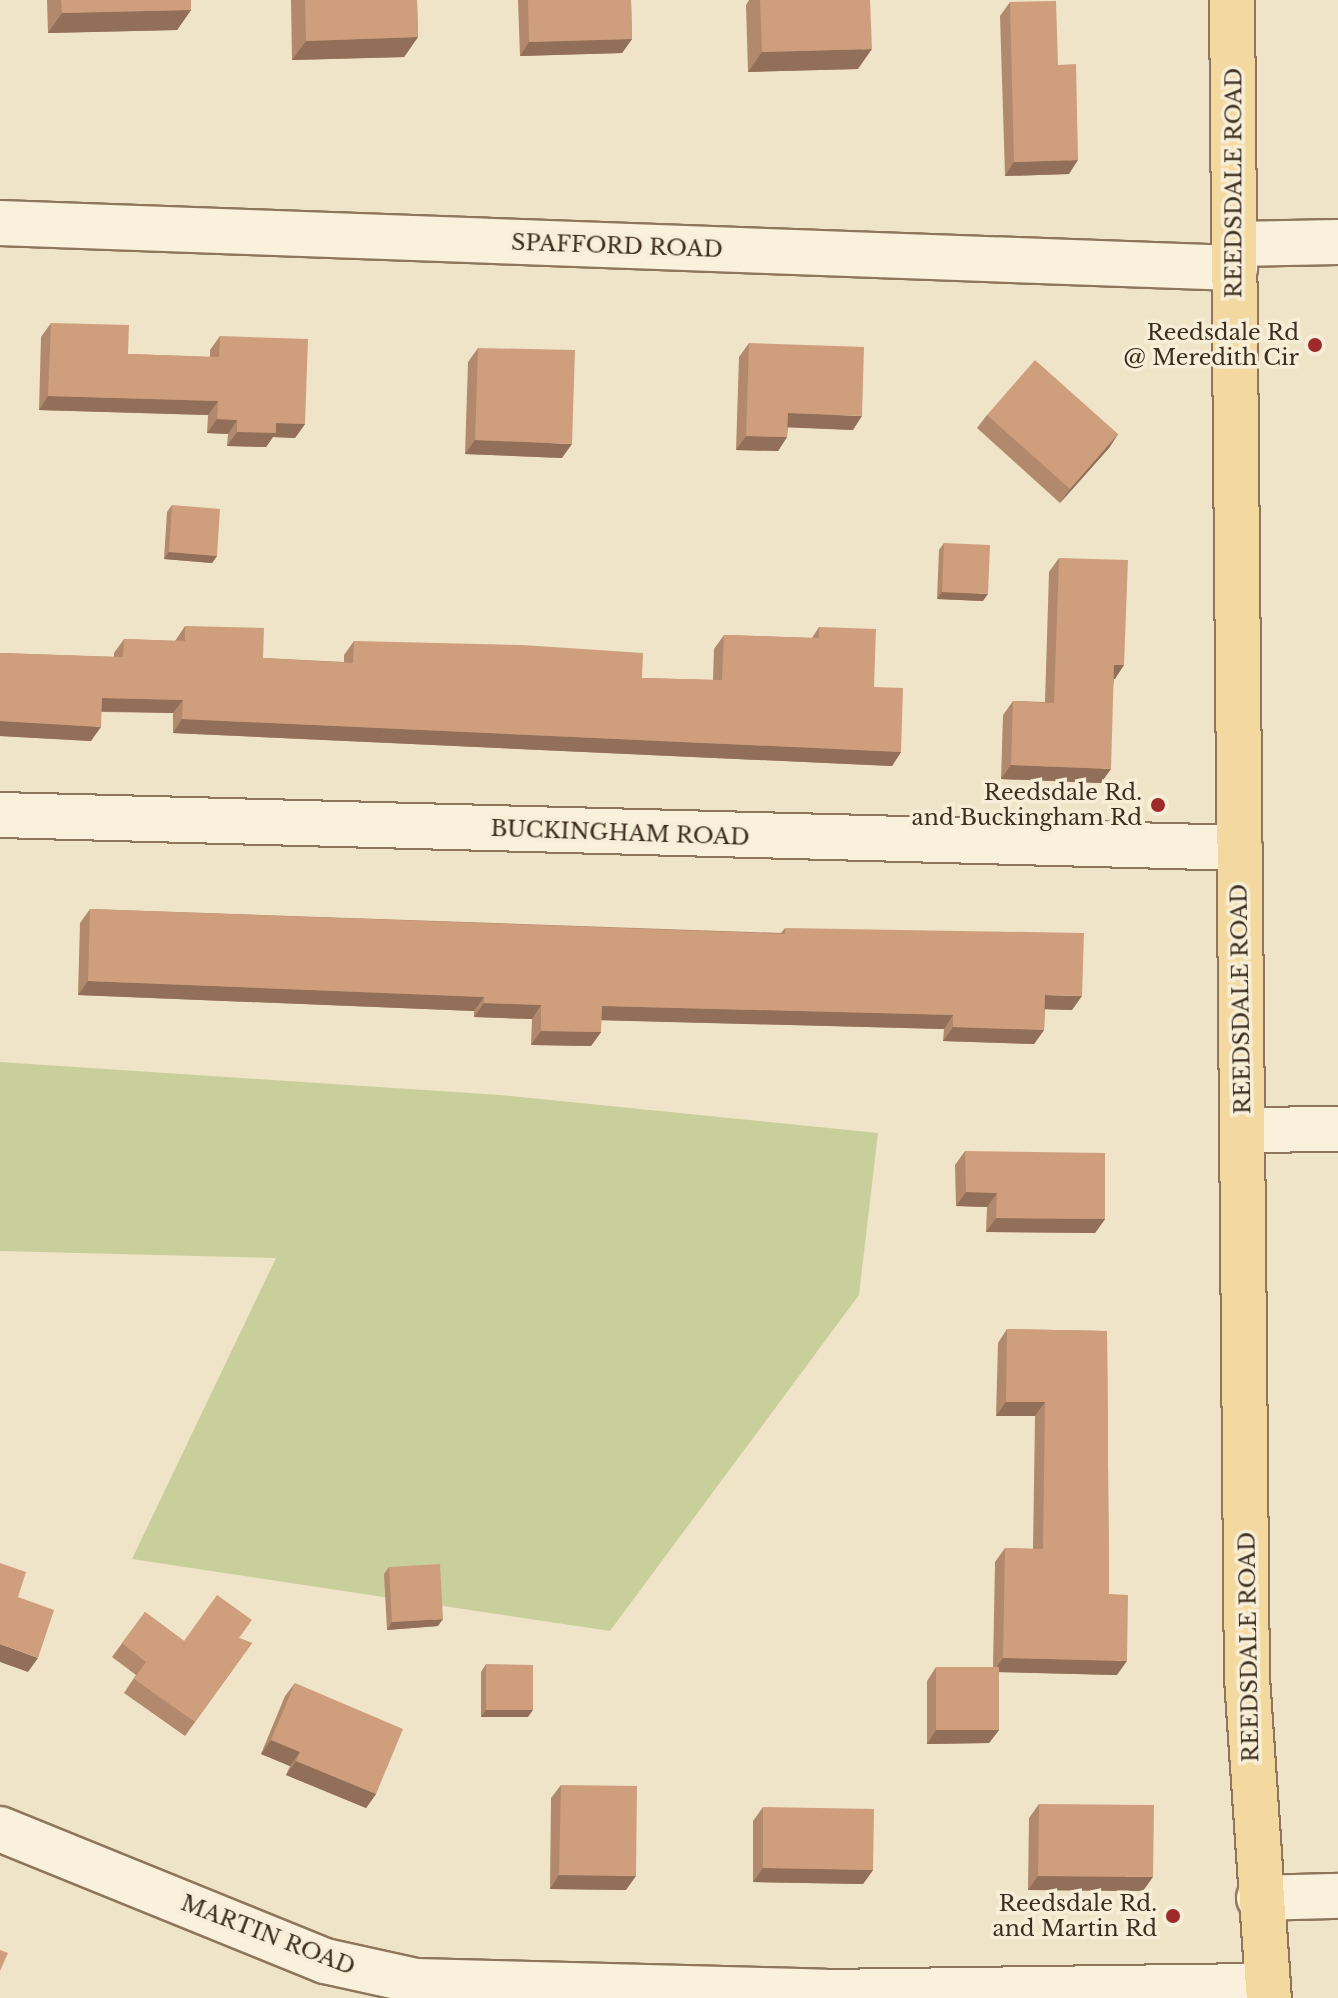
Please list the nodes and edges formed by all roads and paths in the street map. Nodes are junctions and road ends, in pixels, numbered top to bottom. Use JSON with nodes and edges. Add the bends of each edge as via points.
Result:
{"nodes":[{"id":1,"x":1232,"y":0,"type":"edge"},
{"id":2,"x":0,"y":223,"type":"edge"},
{"id":3,"x":1338,"y":242,"type":"edge"},
{"id":4,"x":1235,"y":256,"type":"junction"},
{"id":5,"x":0,"y":815,"type":"edge"},
{"id":6,"x":1240,"y":848,"type":"junction"},
{"id":7,"x":1338,"y":1129,"type":"edge"},
{"id":8,"x":1243,"y":1130,"type":"junction"},
{"id":9,"x":0,"y":1829,"type":"edge"},
{"id":10,"x":1338,"y":1896,"type":"edge"},
{"id":11,"x":1259,"y":1898,"type":"junction"},
{"id":12,"x":1269,"y":1992,"type":"edge"}],
"edges":[{"from":1,"to":4,"type":"main road","name":"REEDSDALE ROAD"},
{"from":2,"to":4,"type":"street","name":"SPAFFORD ROAD"},
{"from":3,"to":4,"type":"street","name":"SPAFFORD ROAD"},
{"from":4,"to":6,"type":"main road","name":"REEDSDALE ROAD"},
{"from":5,"to":6,"type":"street","name":"BUCKINGHAM ROAD"},
{"from":6,"to":8,"type":"main road","name":"REEDSDALE ROAD"},
{"from":7,"to":8,"type":"street"},
{"from":8,"to":11,"type":"main road","name":"REEDSDALE ROAD","via":[[1247,1678]]},
{"from":9,"to":12,"type":"street","name":"MARTIN ROAD","via":[[325,1961],[416,1981],[825,1992]]},
{"from":10,"to":11,"type":"street"},
{"from":11,"to":12,"type":"main road","name":"REEDSDALE ROAD"}]}
